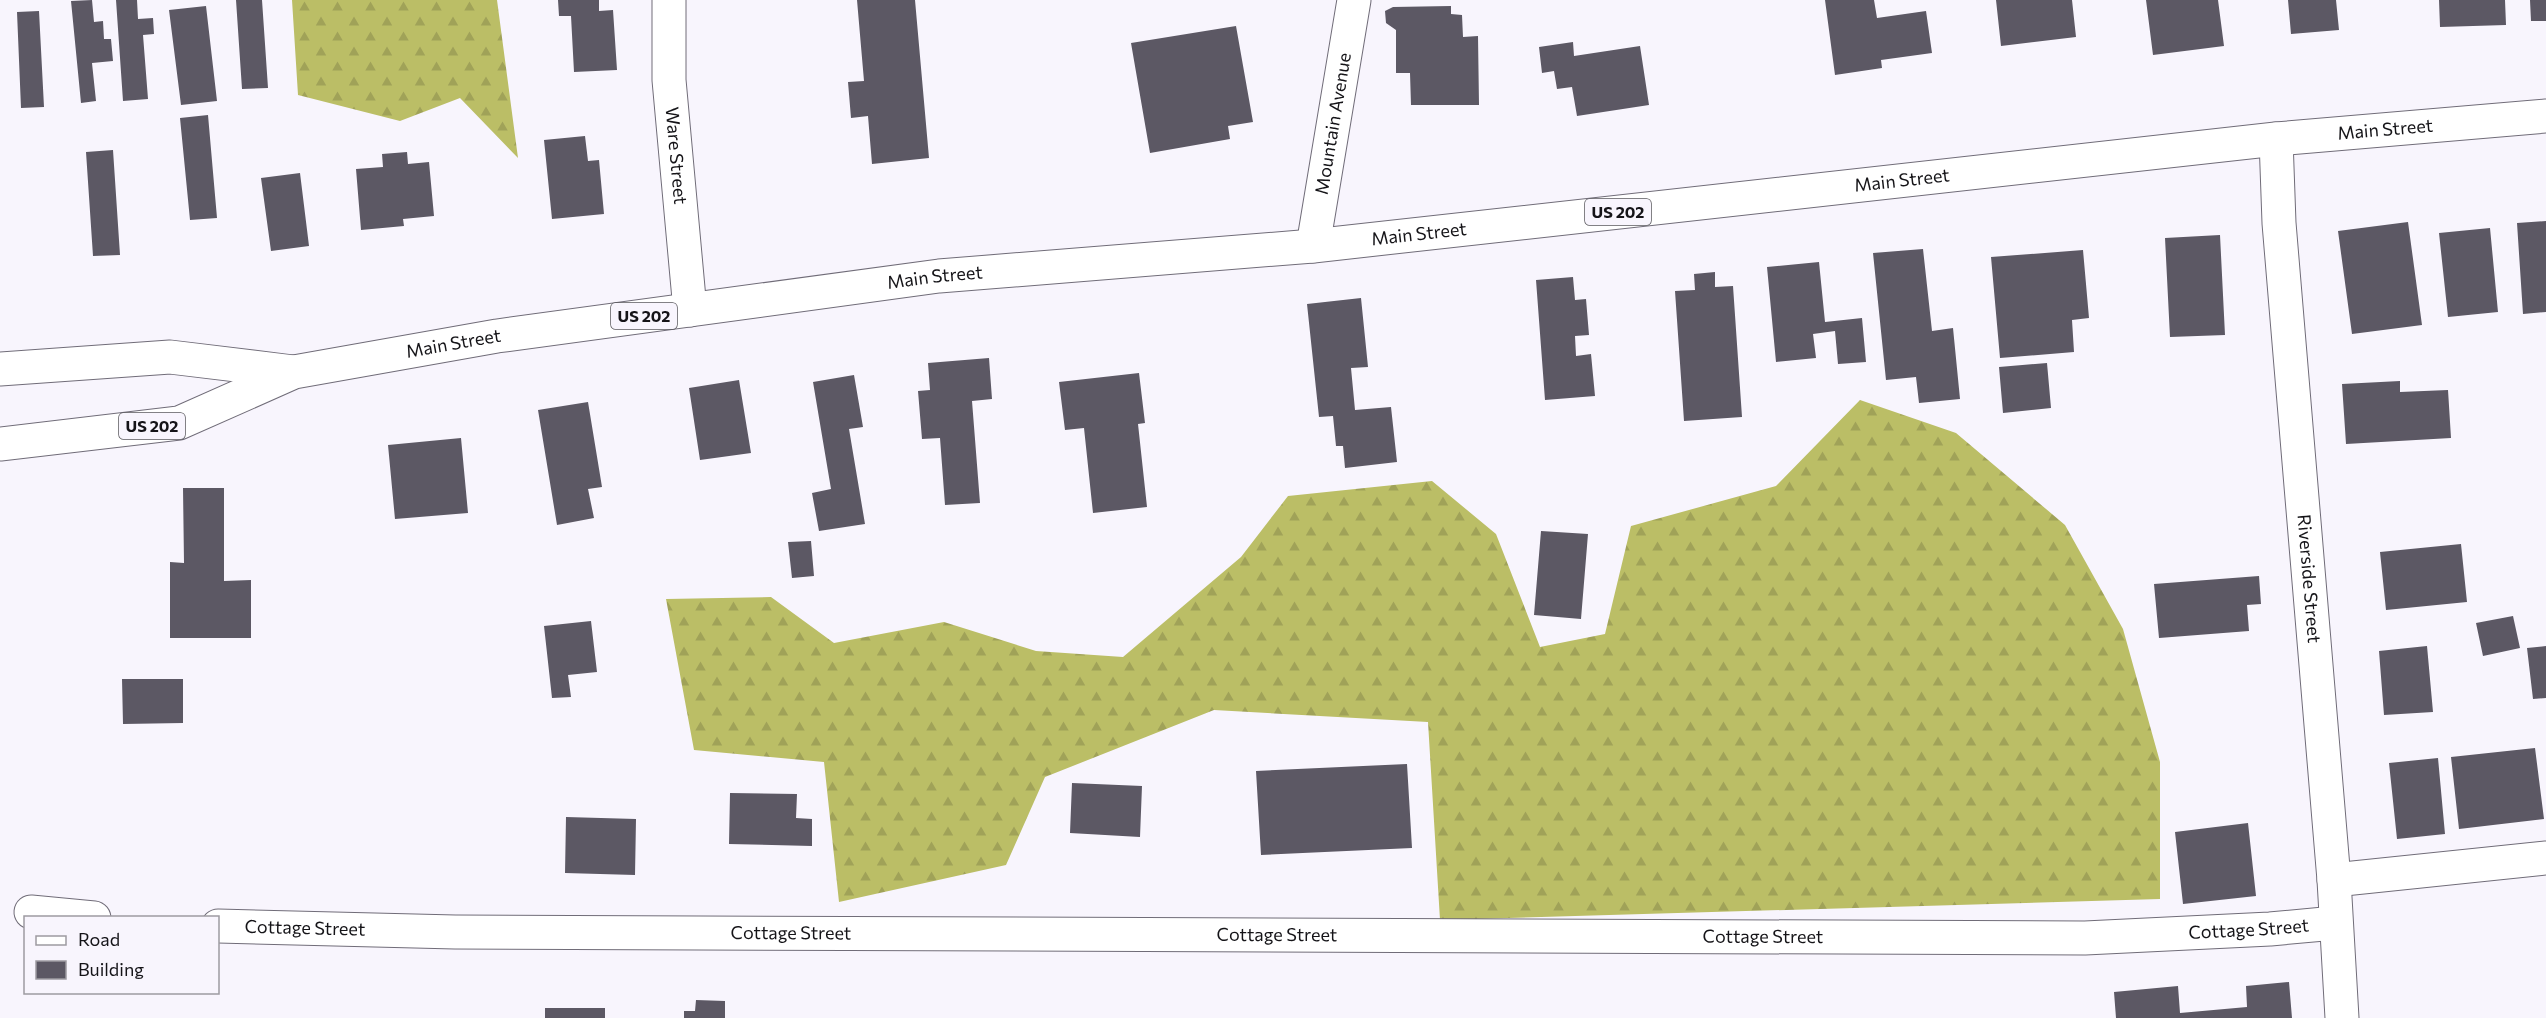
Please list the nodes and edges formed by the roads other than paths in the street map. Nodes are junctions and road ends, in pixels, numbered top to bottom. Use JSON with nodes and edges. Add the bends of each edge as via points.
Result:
{"nodes":[{"id":1,"x":669,"y":0,"type":"edge"},
{"id":2,"x":1354,"y":0,"type":"edge"},
{"id":3,"x":2546,"y":116,"type":"edge"},
{"id":4,"x":2276,"y":139,"type":"junction"},
{"id":5,"x":1313,"y":246,"type":"junction"},
{"id":6,"x":690,"y":310,"type":"junction"},
{"id":7,"x":0,"y":369,"type":"edge"},
{"id":8,"x":294,"y":372,"type":"junction"},
{"id":9,"x":0,"y":444,"type":"edge"},
{"id":10,"x":2546,"y":858,"type":"edge"},
{"id":11,"x":2334,"y":880,"type":"junction"},
{"id":12,"x":31,"y":912,"type":"dead end"},
{"id":13,"x":73,"y":916,"type":"edge"},
{"id":14,"x":2335,"y":923,"type":"junction"},
{"id":15,"x":219,"y":926,"type":"edge"},
{"id":16,"x":2342,"y":1018,"type":"edge"}],
"edges":[{"from":1,"to":6,"type":"main road","name":"Ware Street","via":[[669,80]]},
{"from":2,"to":5,"type":"main road","name":"Mountain Avenue"},
{"from":3,"to":4,"type":"main road","name":"Main Street","number":"US 202"},
{"from":4,"to":5,"type":"main road","name":"Main Street","number":"US 202"},
{"from":4,"to":11,"type":"main road","name":"Riverside Street","via":[[2279,223]]},
{"from":5,"to":6,"type":"main road","name":"Main Street","number":"US 202","via":[[939,276]]},
{"from":6,"to":8,"type":"main road","name":"Main Street","number":"US 202","via":[[497,336]]},
{"from":7,"to":8,"type":"main road","name":"Main Street","number":"US 202","via":[[170,357]]},
{"from":8,"to":9,"type":"main road","name":"Main Street","number":"US 202","via":[[179,423]]},
{"from":10,"to":11,"type":"main road"},
{"from":11,"to":14,"type":"main road","name":"Riverside Street"},
{"from":12,"to":13,"type":"main road"},
{"from":14,"to":15,"type":"main road","name":"Cottage Street","via":[[2085,938],[455,932]]},
{"from":14,"to":16,"type":"main road","name":"Riverside Street"}]}
